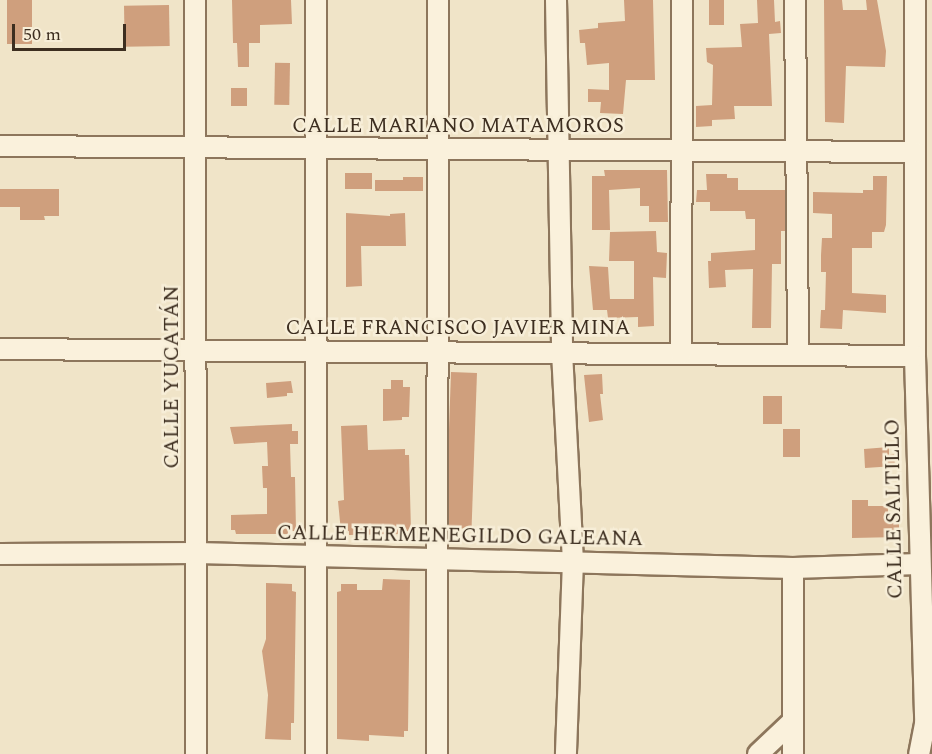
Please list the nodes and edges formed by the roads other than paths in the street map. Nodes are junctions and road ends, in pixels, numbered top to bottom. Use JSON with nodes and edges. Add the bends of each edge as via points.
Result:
{"nodes":[{"id":1,"x":195,"y":0,"type":"edge"},
{"id":2,"x":316,"y":0,"type":"edge"},
{"id":3,"x":438,"y":0,"type":"edge"},
{"id":4,"x":556,"y":0,"type":"edge"},
{"id":5,"x":682,"y":0,"type":"edge"},
{"id":6,"x":795,"y":0,"type":"edge"},
{"id":7,"x":915,"y":0,"type":"edge"},
{"id":8,"x":0,"y":146,"type":"edge"},
{"id":9,"x":195,"y":147,"type":"junction"},
{"id":10,"x":316,"y":148,"type":"junction"},
{"id":11,"x":439,"y":149,"type":"junction"},
{"id":12,"x":560,"y":150,"type":"junction"},
{"id":13,"x":681,"y":151,"type":"junction"},
{"id":14,"x":796,"y":152,"type":"junction"},
{"id":15,"x":915,"y":152,"type":"junction"},
{"id":16,"x":0,"y":349,"type":"edge"},
{"id":17,"x":317,"y":351,"type":"junction"},
{"id":18,"x":196,"y":352,"type":"junction"},
{"id":19,"x":437,"y":352,"type":"junction"},
{"id":20,"x":562,"y":352,"type":"junction"},
{"id":21,"x":681,"y":353,"type":"junction"},
{"id":22,"x":798,"y":355,"type":"junction"},
{"id":23,"x":915,"y":356,"type":"junction"},
{"id":24,"x":197,"y":553,"type":"junction"},
{"id":25,"x":0,"y":554,"type":"edge"},
{"id":26,"x":317,"y":557,"type":"junction"},
{"id":27,"x":436,"y":559,"type":"junction"},
{"id":28,"x":573,"y":561,"type":"junction"},
{"id":29,"x":919,"y":564,"type":"junction"},
{"id":30,"x":793,"y":568,"type":"junction"},
{"id":31,"x":928,"y":660,"type":"edge"},
{"id":32,"x":793,"y":721,"type":"junction"},
{"id":33,"x":196,"y":754,"type":"edge"},
{"id":34,"x":316,"y":754,"type":"edge"},
{"id":35,"x":437,"y":754,"type":"edge"},
{"id":36,"x":566,"y":754,"type":"edge"},
{"id":37,"x":758,"y":754,"type":"edge"},
{"id":38,"x":793,"y":754,"type":"edge"},
{"id":39,"x":919,"y":754,"type":"edge"}],
"edges":[{"from":1,"to":9,"type":"street","name":"CALLE YUCATÁN"},
{"from":2,"to":10,"type":"street"},
{"from":3,"to":11,"type":"street"},
{"from":4,"to":12,"type":"street"},
{"from":5,"to":13,"type":"street"},
{"from":6,"to":14,"type":"street"},
{"from":7,"to":15,"type":"street","name":"CALLE SALTILLO"},
{"from":8,"to":9,"type":"street","name":"CALLE MARIANO MATAMOROS"},
{"from":9,"to":10,"type":"street","name":"CALLE MARIANO MATAMOROS"},
{"from":9,"to":18,"type":"street","name":"CALLE YUCATÁN"},
{"from":10,"to":11,"type":"street","name":"CALLE MARIANO MATAMOROS"},
{"from":10,"to":17,"type":"street"},
{"from":11,"to":12,"type":"street","name":"CALLE MARIANO MATAMOROS"},
{"from":11,"to":19,"type":"street"},
{"from":12,"to":13,"type":"street","name":"CALLE MARIANO MATAMOROS"},
{"from":12,"to":20,"type":"street"},
{"from":13,"to":14,"type":"street","name":"CALLE MARIANO MATAMOROS"},
{"from":13,"to":21,"type":"street"},
{"from":14,"to":15,"type":"street","name":"CALLE MARIANO MATAMOROS"},
{"from":14,"to":22,"type":"street"},
{"from":15,"to":23,"type":"street","name":"CALLE SALTILLO"},
{"from":16,"to":18,"type":"street","name":"CALLE FRANCISCO JAVIER MINA"},
{"from":17,"to":18,"type":"street","name":"CALLE FRANCISCO JAVIER MINA"},
{"from":17,"to":19,"type":"street","name":"CALLE FRANCISCO JAVIER MINA"},
{"from":17,"to":26,"type":"street"},
{"from":18,"to":24,"type":"street","name":"CALLE YUCATÁN"},
{"from":19,"to":20,"type":"street","name":"CALLE FRANCISCO JAVIER MINA"},
{"from":19,"to":27,"type":"street"},
{"from":20,"to":21,"type":"street","name":"CALLE FRANCISCO JAVIER MINA"},
{"from":20,"to":28,"type":"street"},
{"from":21,"to":22,"type":"street","name":"CALLE FRANCISCO JAVIER MINA"},
{"from":22,"to":23,"type":"street","name":"CALLE FRANCISCO JAVIER MINA"},
{"from":23,"to":29,"type":"street","name":"CALLE SALTILLO"},
{"from":24,"to":25,"type":"street","name":"CALLE HERMENEGILDO GALEANA"},
{"from":24,"to":26,"type":"street","name":"CALLE HERMENEGILDO GALEANA"},
{"from":24,"to":33,"type":"street","name":"CALLE YUCATÁN"},
{"from":26,"to":27,"type":"street","name":"CALLE HERMENEGILDO GALEANA"},
{"from":26,"to":34,"type":"street"},
{"from":27,"to":28,"type":"street","name":"CALLE HERMENEGILDO GALEANA"},
{"from":27,"to":35,"type":"street"},
{"from":28,"to":30,"type":"street","name":"CALLE HERMENEGILDO GALEANA"},
{"from":28,"to":36,"type":"street"},
{"from":29,"to":30,"type":"street","name":"CALLE HERMENEGILDO GALEANA"},
{"from":29,"to":31,"type":"street","name":"CALLE SALTILLO"},
{"from":30,"to":32,"type":"street"},
{"from":31,"to":39,"type":"street","name":"CALLE SALTILLO","via":[[925,724]]},
{"from":32,"to":37,"type":"street"},
{"from":32,"to":38,"type":"street"}]}
